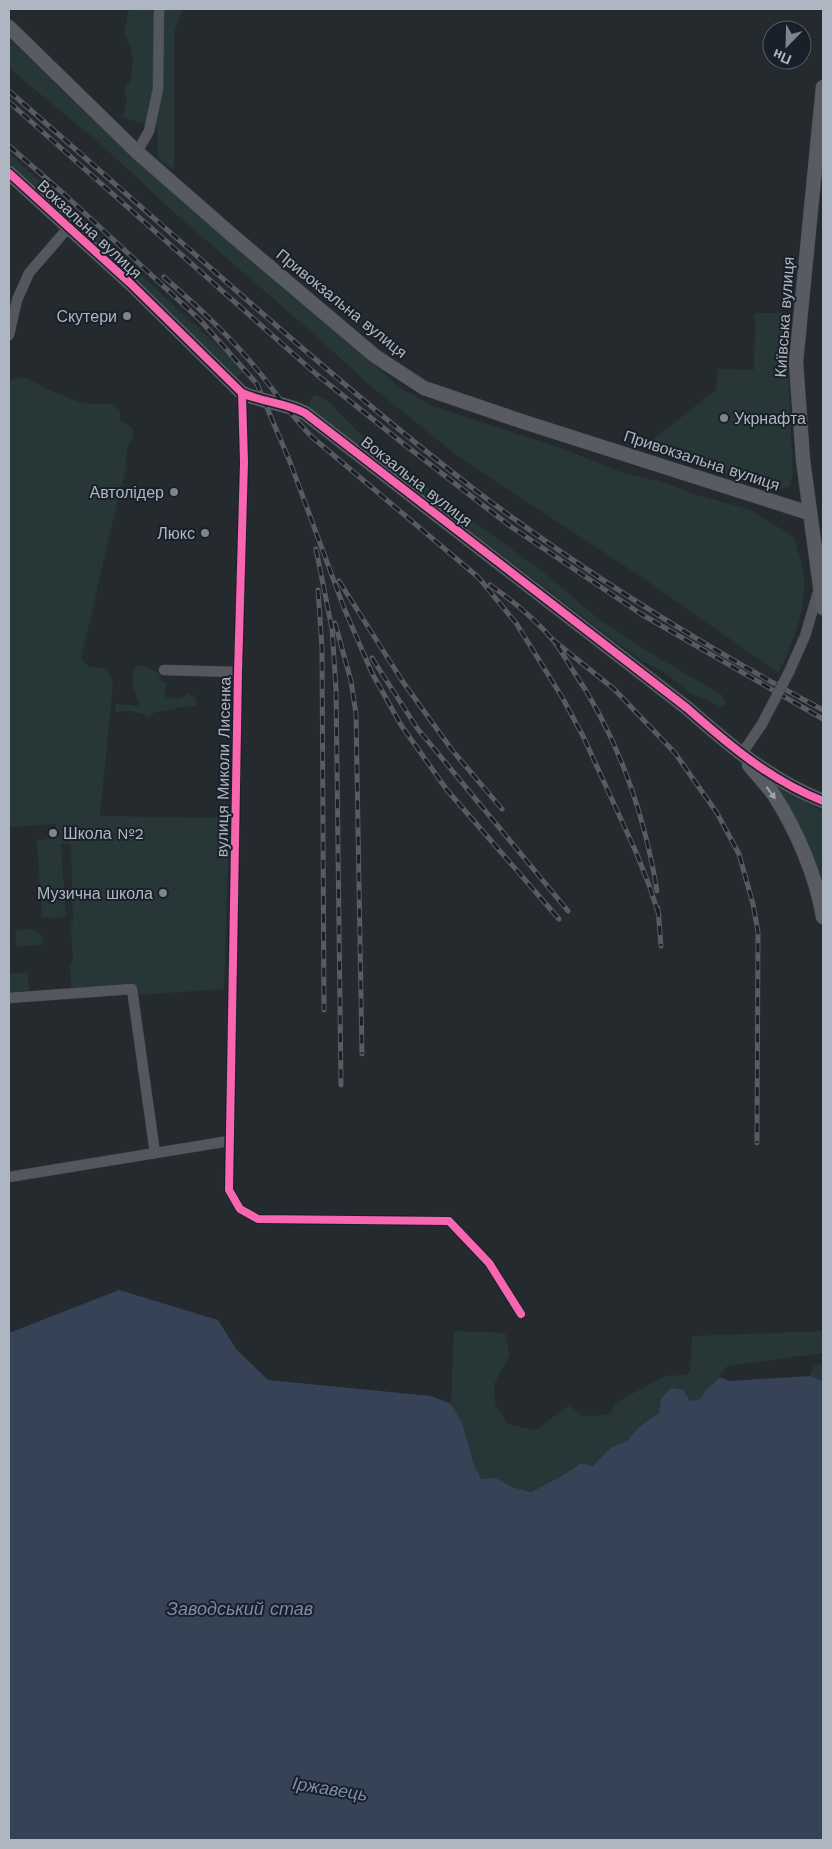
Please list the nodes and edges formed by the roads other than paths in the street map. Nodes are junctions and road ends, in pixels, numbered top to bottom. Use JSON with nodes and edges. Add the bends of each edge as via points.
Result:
{"nodes":[{"id":1,"x":159,"y":9,"type":"edge"},
{"id":2,"x":9,"y":28,"type":"edge"},
{"id":3,"x":823,"y":87,"type":"edge"},
{"id":4,"x":137,"y":152,"type":"junction"},
{"id":5,"x":9,"y":173,"type":"edge"},
{"id":6,"x":68,"y":228,"type":"junction"},
{"id":7,"x":9,"y":335,"type":"edge"},
{"id":8,"x":242,"y":393,"type":"junction"},
{"id":9,"x":809,"y":513,"type":"junction"},
{"id":10,"x":820,"y":584,"type":"junction"},
{"id":11,"x":823,"y":608,"type":"edge"},
{"id":12,"x":164,"y":670,"type":"dead end"},
{"id":13,"x":238,"y":672,"type":"junction"},
{"id":14,"x":741,"y":755,"type":"junction"},
{"id":15,"x":823,"y":801,"type":"edge"},
{"id":16,"x":823,"y":917,"type":"edge"},
{"id":17,"x":9,"y":998,"type":"edge"},
{"id":18,"x":229,"y":1141,"type":"junction"},
{"id":19,"x":155,"y":1152,"type":"junction"},
{"id":20,"x":9,"y":1177,"type":"edge"},
{"id":21,"x":521,"y":1314,"type":"dead end"}],
"edges":[{"from":1,"to":4,"type":"street","via":[[158,89],[149,131]]},
{"from":2,"to":4,"type":"street","name":"Привокзальна вулиця"},
{"from":3,"to":9,"type":"street","name":"Київська вулиця","via":[[796,362]]},
{"from":4,"to":9,"type":"street","name":"Привокзальна вулиця","via":[[342,329],[375,356],[424,388]]},
{"from":5,"to":6,"type":"street","name":"Вокзальна вулиця"},
{"from":6,"to":7,"type":"street","via":[[29,273],[17,300]]},
{"from":6,"to":8,"type":"street","name":"Вокзальна вулиця","via":[[131,284]]},
{"from":8,"to":13,"type":"street","name":"вулиця Миколи Лисенка","via":[[244,462]]},
{"from":8,"to":14,"type":"street","name":"Вокзальна вулиця","via":[[305,413],[679,702]]},
{"from":9,"to":10,"type":"street","name":"Київська вулиця"},
{"from":10,"to":11,"type":"street","name":"Київська вулиця"},
{"from":10,"to":14,"type":"street","bridge":true,"via":[[805,636],[789,672],[762,724]]},
{"from":12,"to":13,"type":"street"},
{"from":13,"to":18,"type":"street","name":"вулиця Миколи Лисенка"},
{"from":14,"to":15,"type":"street","name":"Вокзальна вулиця","via":[[785,783]]},
{"from":14,"to":16,"type":"street","one_way":true,"via":[[774,795],[804,853],[816,883]]},
{"from":17,"to":19,"type":"street","via":[[132,989]]},
{"from":18,"to":19,"type":"street"},
{"from":18,"to":21,"type":"street","name":"вулиця Миколи Лисенка","via":[[229,1190],[240,1209],[258,1219],[449,1222],[490,1263]]},
{"from":19,"to":20,"type":"street"}]}
